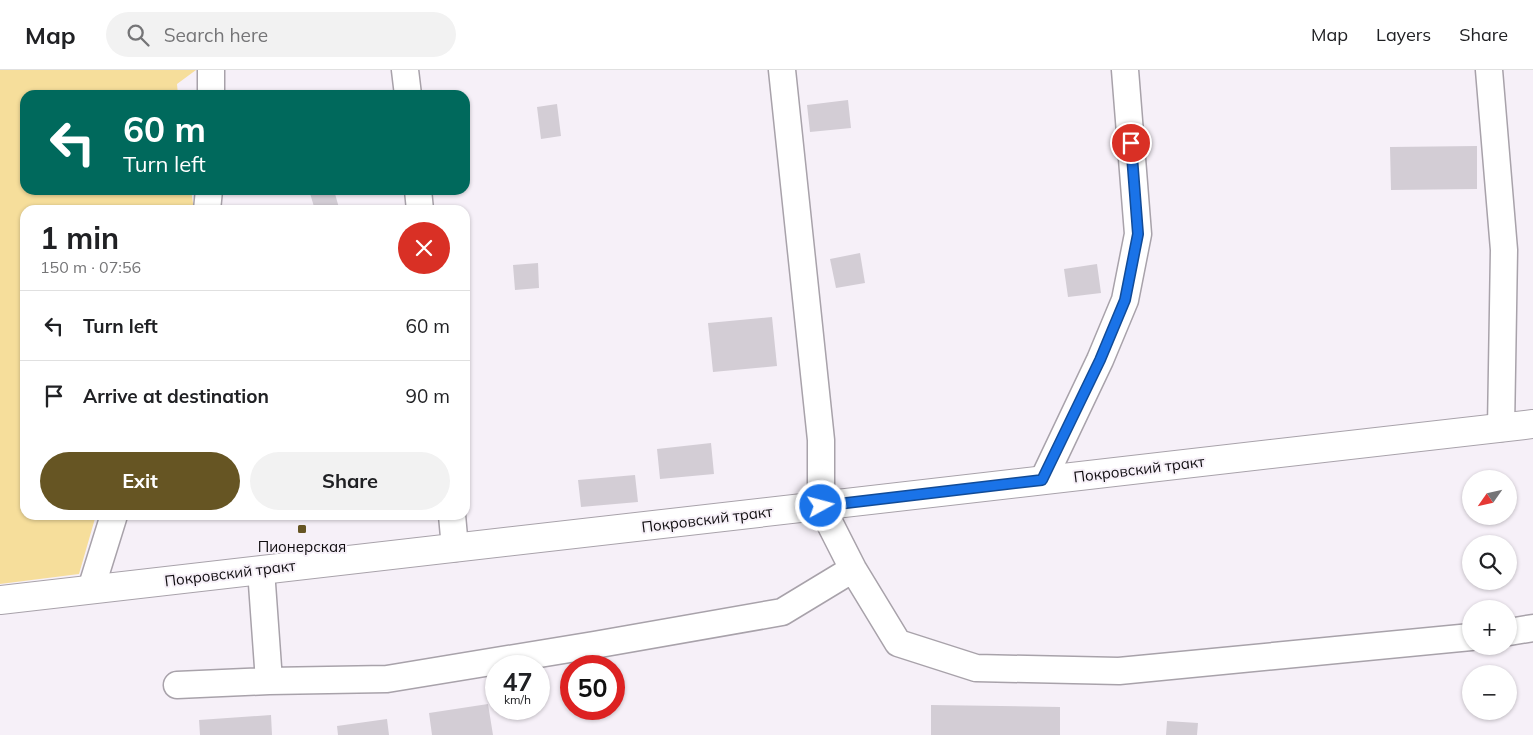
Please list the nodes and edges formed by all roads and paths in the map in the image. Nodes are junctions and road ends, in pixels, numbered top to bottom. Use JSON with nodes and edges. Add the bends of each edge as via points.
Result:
{"nodes":[{"id":1,"x":210,"y":70,"type":"edge"},
{"id":2,"x":406,"y":70,"type":"edge"},
{"id":3,"x":782,"y":70,"type":"edge"},
{"id":4,"x":1125,"y":70,"type":"edge"},
{"id":5,"x":1488,"y":70,"type":"edge"},
{"id":6,"x":211,"y":90,"type":"edge"},
{"id":7,"x":408,"y":90,"type":"edge"},
{"id":8,"x":1533,"y":424,"type":"edge"},
{"id":9,"x":1501,"y":428,"type":"junction"},
{"id":10,"x":1042,"y":480,"type":"junction"},
{"id":11,"x":821,"y":506,"type":"junction"},
{"id":12,"x":112,"y":520,"type":"edge"},
{"id":13,"x":452,"y":520,"type":"edge"},
{"id":14,"x":455,"y":548,"type":"junction"},
{"id":15,"x":853,"y":569,"type":"junction"},
{"id":16,"x":261,"y":570,"type":"junction"},
{"id":17,"x":91,"y":589,"type":"junction"},
{"id":18,"x":0,"y":600,"type":"edge"},
{"id":19,"x":1533,"y":628,"type":"edge"},
{"id":20,"x":1517,"y":631,"type":"edge"},
{"id":21,"x":1462,"y":639,"type":"edge"},
{"id":22,"x":269,"y":682,"type":"junction"},
{"id":23,"x":177,"y":685,"type":"dead end"}],
"edges":[{"from":1,"to":6,"type":"street"},
{"from":2,"to":7,"type":"street"},
{"from":3,"to":11,"type":"street","via":[[822,440]]},
{"from":4,"to":10,"type":"street","via":[[1138,234],[1125,300]]},
{"from":5,"to":9,"type":"street","via":[[1504,250]]},
{"from":8,"to":9,"type":"main road","name":"Покровский тракт"},
{"from":9,"to":10,"type":"main road","name":"Покровский тракт"},
{"from":10,"to":11,"type":"main road","name":"Покровский тракт"},
{"from":11,"to":14,"type":"main road","name":"Покровский тракт"},
{"from":11,"to":15,"type":"street"},
{"from":12,"to":17,"type":"street"},
{"from":13,"to":14,"type":"street"},
{"from":14,"to":16,"type":"main road","name":"Покровский тракт"},
{"from":15,"to":21,"type":"street","via":[[898,643],[976,668],[1119,671]]},
{"from":15,"to":22,"type":"street","via":[[782,612],[387,679]]},
{"from":16,"to":17,"type":"main road","name":"Покровский тракт"},
{"from":16,"to":22,"type":"street"},
{"from":17,"to":18,"type":"main road","name":"Покровский тракт"},
{"from":19,"to":20,"type":"street"},
{"from":22,"to":23,"type":"street"}]}
